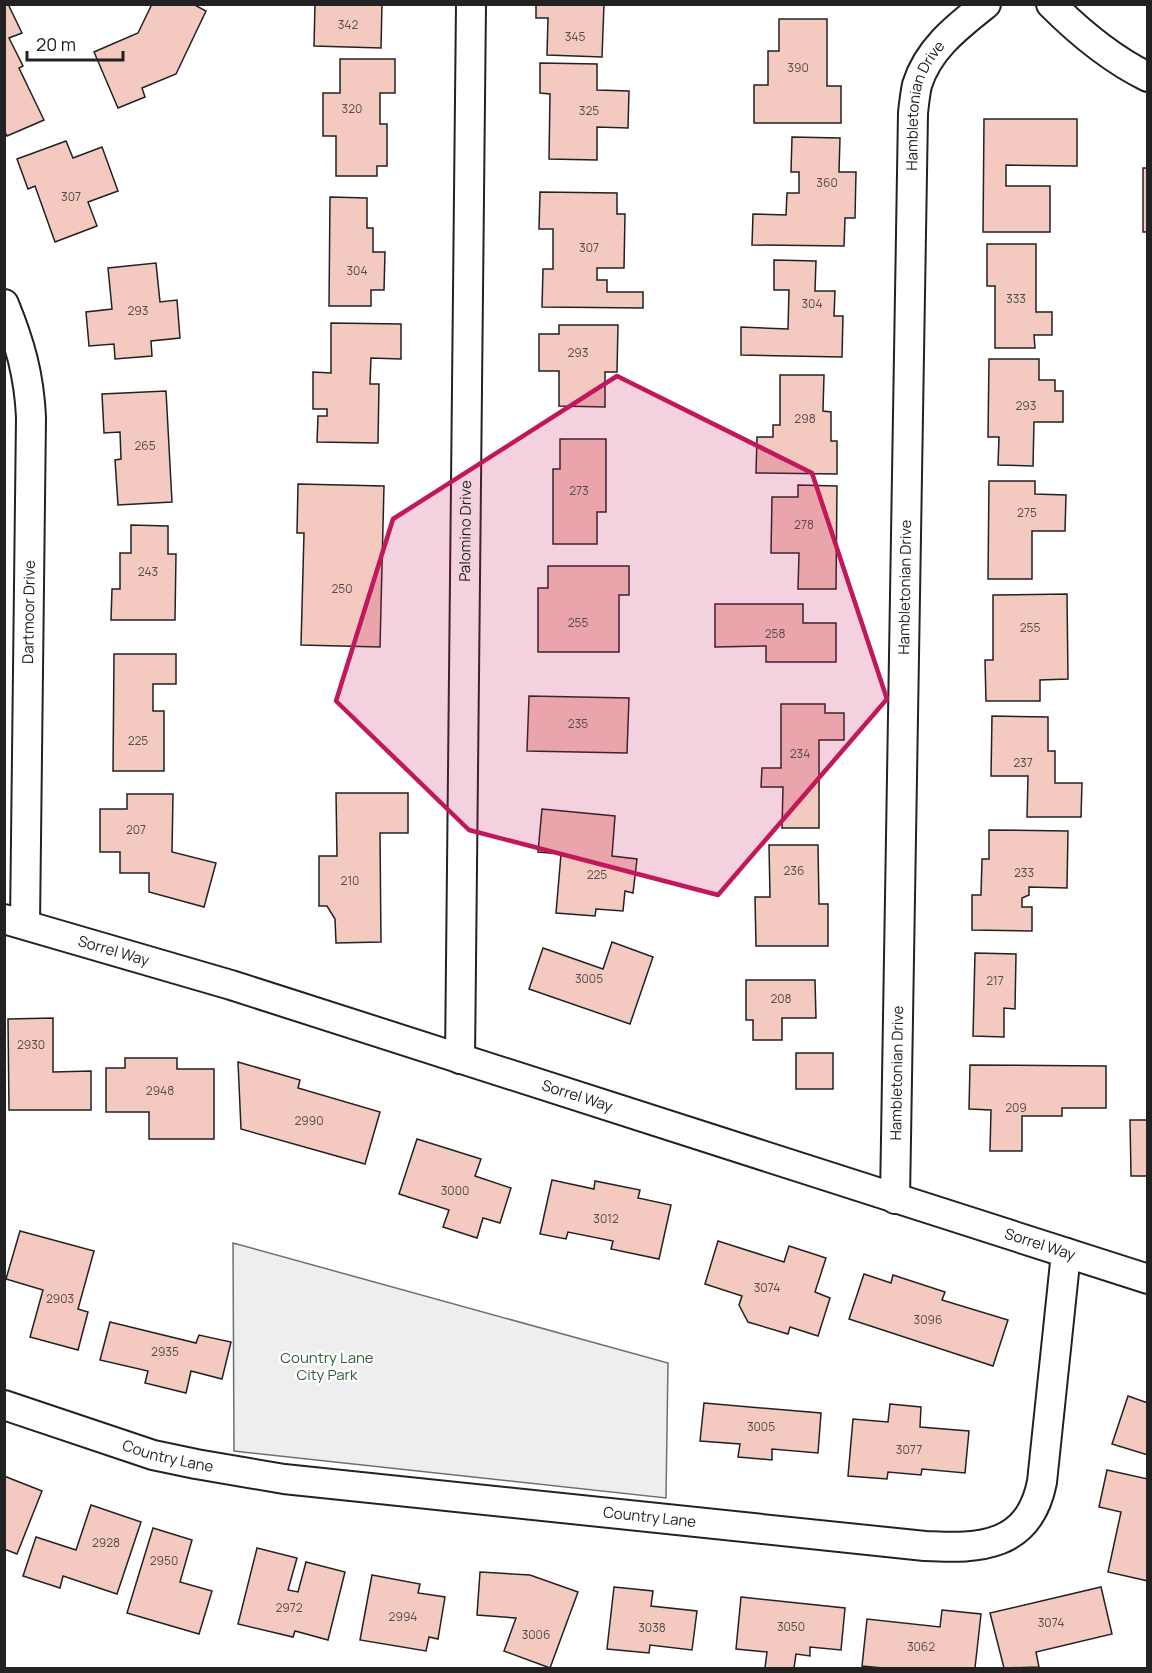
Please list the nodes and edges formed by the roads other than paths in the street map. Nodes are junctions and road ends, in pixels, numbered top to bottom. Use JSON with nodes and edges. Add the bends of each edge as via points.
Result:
{"nodes":[{"id":1,"x":471,"y":4,"type":"edge"},
{"id":2,"x":986,"y":4,"type":"edge"},
{"id":3,"x":1051,"y":4,"type":"edge"},
{"id":4,"x":1148,"y":77,"type":"edge"},
{"id":5,"x":4,"y":304,"type":"edge"},
{"id":6,"x":15,"y":922,"type":"edge"},
{"id":7,"x":460,"y":1059,"type":"junction"},
{"id":8,"x":895,"y":1199,"type":"junction"},
{"id":9,"x":1066,"y":1252,"type":"junction"},
{"id":10,"x":1148,"y":1279,"type":"edge"},
{"id":11,"x":4,"y":1405,"type":"edge"}],
"edges":[{"from":1,"to":7,"type":"street","name":"Palomino Drive"},
{"from":2,"to":8,"type":"street","name":"Hambletonian Drive","via":[[942,41],[928,60],[917,85],[913,113]]},
{"from":3,"to":4,"type":"street","via":[[1106,52]]},
{"from":5,"to":6,"type":"street","name":"Dartmoor Drive","via":[[27,373],[31,417]]},
{"from":6,"to":7,"type":"street","name":"Sorrel Way","via":[[231,985]]},
{"from":7,"to":8,"type":"street","name":"Sorrel Way"},
{"from":8,"to":9,"type":"street","name":"Sorrel Way"},
{"from":9,"to":10,"type":"street","name":"Sorrel Way"},
{"from":9,"to":11,"type":"street","name":"Country Lane","via":[[1039,1497],[1023,1524],[1008,1536],[974,1547],[925,1546],[273,1477],[153,1455]]}]}
